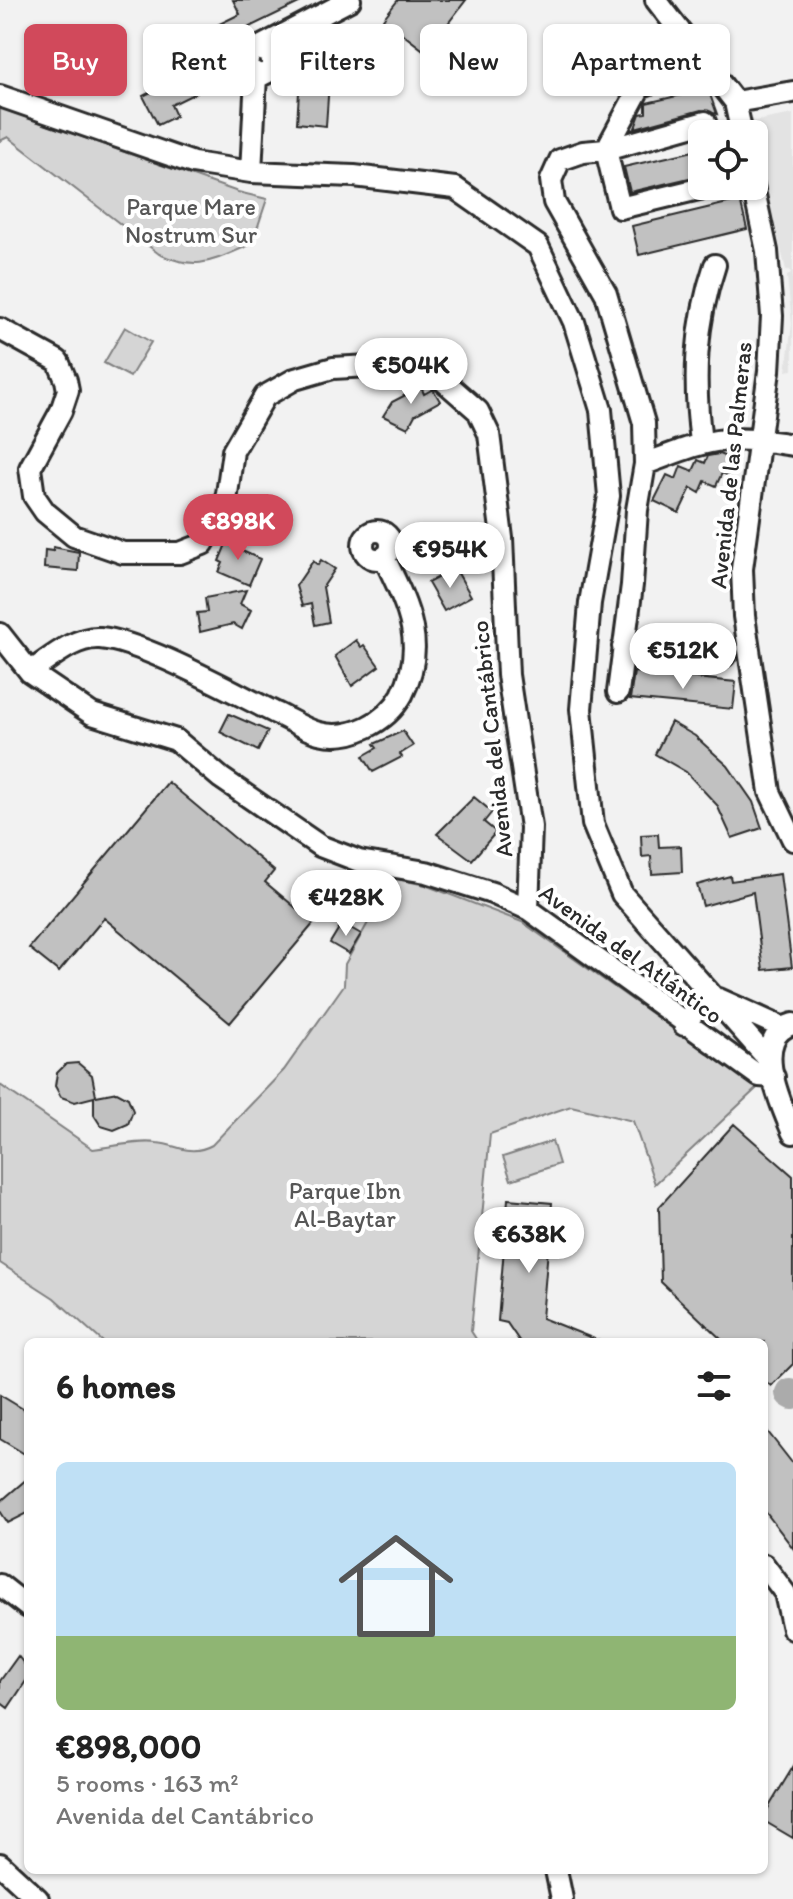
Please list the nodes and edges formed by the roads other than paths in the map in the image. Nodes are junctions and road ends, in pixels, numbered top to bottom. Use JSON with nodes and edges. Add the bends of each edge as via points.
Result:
{"nodes":[{"id":1,"x":350,"y":0,"type":"edge"},
{"id":2,"x":656,"y":0,"type":"edge"},
{"id":3,"x":675,"y":24,"type":"edge"},
{"id":4,"x":793,"y":92,"type":"edge"},
{"id":5,"x":0,"y":96,"type":"edge"},
{"id":6,"x":635,"y":96,"type":"edge"},
{"id":7,"x":730,"y":96,"type":"edge"},
{"id":8,"x":735,"y":102,"type":"junction"},
{"id":9,"x":739,"y":120,"type":"edge"},
{"id":10,"x":688,"y":127,"type":"edge"},
{"id":11,"x":606,"y":150,"type":"junction"},
{"id":12,"x":251,"y":172,"type":"junction"},
{"id":13,"x":688,"y":192,"type":"edge"},
{"id":14,"x":756,"y":200,"type":"edge"},
{"id":15,"x":715,"y":265,"type":"dead end"},
{"id":16,"x":0,"y":329,"type":"edge"},
{"id":17,"x":760,"y":439,"type":"junction"},
{"id":18,"x":701,"y":442,"type":"junction"},
{"id":19,"x":793,"y":445,"type":"edge"},
{"id":20,"x":20,"y":448,"type":"dead end"},
{"id":21,"x":645,"y":464,"type":"junction"},
{"id":22,"x":30,"y":468,"type":"junction"},
{"id":23,"x":384,"y":557,"type":"dead end"},
{"id":24,"x":0,"y":634,"type":"edge"},
{"id":25,"x":623,"y":647,"type":"junction"},
{"id":26,"x":724,"y":656,"type":"dead end"},
{"id":27,"x":30,"y":672,"type":"junction"},
{"id":28,"x":618,"y":692,"type":"dead end"},
{"id":29,"x":793,"y":840,"type":"edge"},
{"id":30,"x":528,"y":909,"type":"junction"},
{"id":31,"x":709,"y":994,"type":"junction"},
{"id":32,"x":684,"y":1025,"type":"junction"},
{"id":33,"x":787,"y":1026,"type":"edge"},
{"id":34,"x":772,"y":1069,"type":"junction"},
{"id":35,"x":793,"y":1133,"type":"edge"},
{"id":36,"x":768,"y":1570,"type":"edge"},
{"id":37,"x":0,"y":1585,"type":"edge"},
{"id":38,"x":24,"y":1604,"type":"edge"},
{"id":39,"x":793,"y":1629,"type":"edge"},
{"id":40,"x":0,"y":1864,"type":"edge"},
{"id":41,"x":557,"y":1874,"type":"edge"},
{"id":42,"x":38,"y":1899,"type":"edge"},
{"id":43,"x":562,"y":1899,"type":"edge"}],
"edges":[{"from":1,"to":12,"type":"street","via":[[279,35],[265,53],[250,52],[248,71],[256,76]]},
{"from":2,"to":3,"type":"street"},
{"from":4,"to":8,"type":"street"},
{"from":5,"to":12,"type":"street","via":[[164,154]]},
{"from":6,"to":11,"type":"street"},
{"from":7,"to":8,"type":"street"},
{"from":8,"to":9,"type":"street"},
{"from":10,"to":11,"type":"street"},
{"from":11,"to":13,"type":"street","via":[[620,208]]},
{"from":11,"to":21,"type":"street","via":[[560,160],[551,180],[554,202],[606,294],[644,423]]},
{"from":12,"to":31,"type":"street","via":[[354,176],[455,188],[538,246],[574,322],[601,410],[609,496],[590,603],[581,709],[593,824],[622,894]]},
{"from":14,"to":17,"type":"street","name":"Avenida de las Palmeras","via":[[772,316]]},
{"from":15,"to":18,"type":"street","via":[[697,340]]},
{"from":16,"to":22,"type":"street","via":[[58,361],[66,380],[61,411]]},
{"from":17,"to":18,"type":"street"},
{"from":17,"to":19,"type":"street"},
{"from":17,"to":29,"type":"street","name":"Avenida de las Palmeras","via":[[742,569],[744,616],[770,792]]},
{"from":18,"to":21,"type":"street"},
{"from":20,"to":22,"type":"street","name":"Avenida del Cantábrico"},
{"from":21,"to":25,"type":"street"},
{"from":22,"to":30,"type":"street","name":"Avenida del Cantábrico","via":[[39,505],[74,536],[123,553],[188,552],[203,544],[222,516],[233,451],[265,396],[295,379],[333,368],[407,364],[437,375],[460,392],[478,411],[489,434],[502,538],[508,675],[531,827]]},
{"from":23,"to":27,"type":"street","via":[[415,636],[414,671],[393,711],[362,731],[320,734],[144,651],[100,638],[76,643]]},
{"from":24,"to":27,"type":"street","name":"Avenida del Atlántico"},
{"from":25,"to":26,"type":"street"},
{"from":25,"to":28,"type":"street"},
{"from":27,"to":30,"type":"street","name":"Avenida del Atlántico","via":[[92,714],[176,740],[320,846],[359,861],[426,872]]},
{"from":30,"to":32,"type":"street","name":"Avenida del Atlántico"},
{"from":31,"to":32,"type":"street"},
{"from":31,"to":33,"type":"street"},
{"from":31,"to":34,"type":"street"},
{"from":32,"to":34,"type":"street","name":"Avenida del Atlántico","via":[[759,1076]]},
{"from":33,"to":34,"type":"street","via":[[774,1038]]},
{"from":34,"to":35,"type":"street"},
{"from":36,"to":39,"type":"street","via":[[785,1593]]},
{"from":37,"to":38,"type":"street"},
{"from":40,"to":42,"type":"street"},
{"from":41,"to":43,"type":"street"}]}
